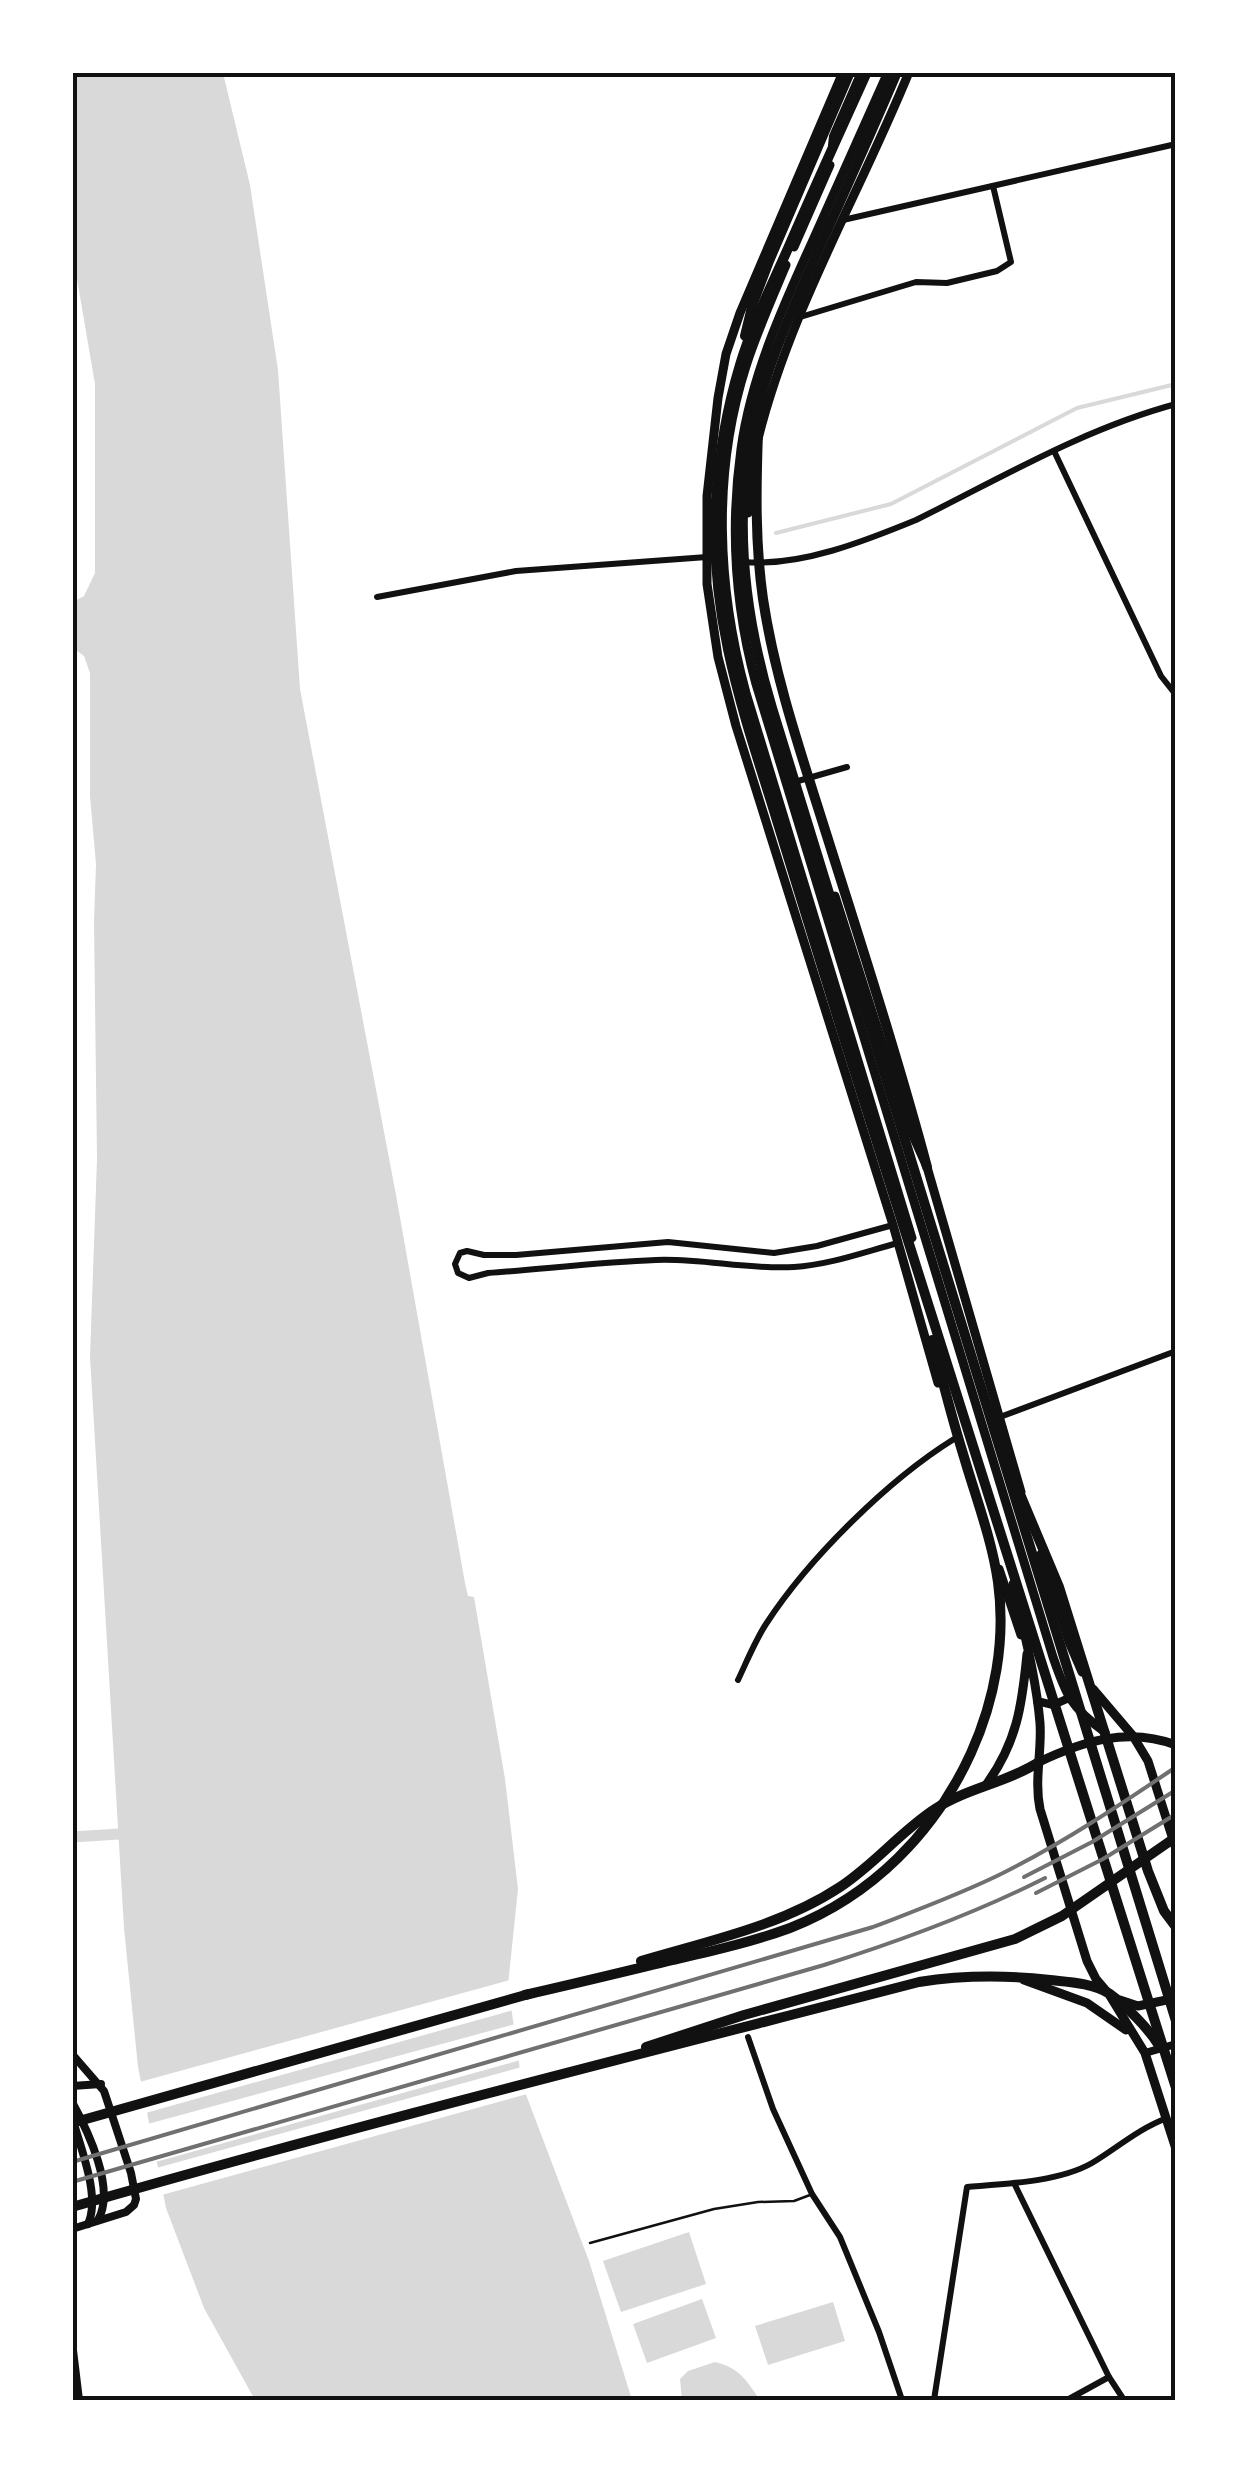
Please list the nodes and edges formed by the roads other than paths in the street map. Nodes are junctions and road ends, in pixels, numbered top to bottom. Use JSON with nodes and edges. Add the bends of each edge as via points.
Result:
{"nodes":[{"id":1,"x":847,"y":72,"type":"edge"},
{"id":2,"x":866,"y":72,"type":"edge"},
{"id":3,"x":888,"y":72,"type":"edge"},
{"id":4,"x":897,"y":72,"type":"edge"},
{"id":5,"x":909,"y":72,"type":"edge"},
{"id":6,"x":832,"y":136,"type":"junction"},
{"id":7,"x":1176,"y":144,"type":"edge"},
{"id":8,"x":806,"y":158,"type":"junction"},
{"id":9,"x":830,"y":165,"type":"junction"},
{"id":10,"x":992,"y":186,"type":"junction"},
{"id":11,"x":843,"y":220,"type":"junction"},
{"id":12,"x":778,"y":222,"type":"junction"},
{"id":13,"x":785,"y":266,"type":"junction"},
{"id":14,"x":782,"y":312,"type":"junction"},
{"id":15,"x":798,"y":318,"type":"junction"},
{"id":16,"x":743,"y":365,"type":"junction"},
{"id":17,"x":718,"y":398,"type":"junction"},
{"id":18,"x":1176,"y":404,"type":"edge"},
{"id":19,"x":758,"y":406,"type":"junction"},
{"id":20,"x":1054,"y":451,"type":"junction"},
{"id":21,"x":748,"y":509,"type":"junction"},
{"id":22,"x":723,"y":510,"type":"junction"},
{"id":23,"x":735,"y":510,"type":"junction"},
{"id":24,"x":705,"y":557,"type":"junction"},
{"id":25,"x":723,"y":560,"type":"junction"},
{"id":26,"x":736,"y":561,"type":"junction"},
{"id":27,"x":748,"y":562,"type":"junction"},
{"id":28,"x":377,"y":597,"type":"dead end"},
{"id":29,"x":739,"y":603,"type":"junction"},
{"id":30,"x":728,"y":604,"type":"junction"},
{"id":31,"x":709,"y":606,"type":"junction"},
{"id":32,"x":1176,"y":695,"type":"edge"},
{"id":33,"x":847,"y":767,"type":"dead end"},
{"id":34,"x":798,"y":781,"type":"junction"},
{"id":35,"x":840,"y":912,"type":"junction"},
{"id":36,"x":836,"y":946,"type":"junction"},
{"id":37,"x":897,"y":1143,"type":"junction"},
{"id":38,"x":927,"y":1167,"type":"junction"},
{"id":39,"x":893,"y":1225,"type":"junction"},
{"id":40,"x":903,"y":1245,"type":"junction"},
{"id":41,"x":1176,"y":1351,"type":"edge"},
{"id":42,"x":1000,"y":1417,"type":"junction"},
{"id":43,"x":954,"y":1439,"type":"junction"},
{"id":44,"x":998,"y":1442,"type":"junction"},
{"id":45,"x":990,"y":1454,"type":"junction"},
{"id":46,"x":1015,"y":1472,"type":"junction"},
{"id":47,"x":1007,"y":1508,"type":"junction"},
{"id":48,"x":1027,"y":1653,"type":"junction"},
{"id":49,"x":738,"y":1680,"type":"dead end"},
{"id":50,"x":1069,"y":1698,"type":"junction"},
{"id":51,"x":1037,"y":1701,"type":"junction"},
{"id":52,"x":1133,"y":1736,"type":"junction"},
{"id":53,"x":1111,"y":1737,"type":"junction"},
{"id":54,"x":1176,"y":1745,"type":"edge"},
{"id":55,"x":1039,"y":1762,"type":"junction"},
{"id":56,"x":984,"y":1787,"type":"junction"},
{"id":57,"x":1176,"y":1837,"type":"edge"},
{"id":58,"x":1176,"y":1849,"type":"edge"},
{"id":59,"x":1176,"y":1928,"type":"edge"},
{"id":60,"x":1012,"y":1976,"type":"junction"},
{"id":61,"x":1109,"y":1993,"type":"junction"},
{"id":62,"x":525,"y":1995,"type":"junction"},
{"id":63,"x":1176,"y":1998,"type":"edge"},
{"id":64,"x":1086,"y":2003,"type":"junction"},
{"id":65,"x":1121,"y":2016,"type":"junction"},
{"id":66,"x":1176,"y":2021,"type":"edge"},
{"id":67,"x":1150,"y":2032,"type":"junction"},
{"id":68,"x":748,"y":2037,"type":"dead end"},
{"id":69,"x":1137,"y":2040,"type":"junction"},
{"id":70,"x":1176,"y":2044,"type":"edge"},
{"id":71,"x":1160,"y":2048,"type":"junction"},
{"id":72,"x":1145,"y":2053,"type":"junction"},
{"id":73,"x":72,"y":2054,"type":"edge"},
{"id":74,"x":588,"y":2067,"type":"junction"},
{"id":75,"x":101,"y":2084,"type":"junction"},
{"id":76,"x":72,"y":2086,"type":"edge"},
{"id":77,"x":1176,"y":2091,"type":"edge"},
{"id":78,"x":72,"y":2102,"type":"edge"},
{"id":79,"x":1166,"y":2118,"type":"junction"},
{"id":80,"x":72,"y":2120,"type":"edge"},
{"id":81,"x":1176,"y":2149,"type":"edge"},
{"id":82,"x":1014,"y":2183,"type":"junction"},
{"id":83,"x":812,"y":2194,"type":"junction"},
{"id":84,"x":72,"y":2207,"type":"edge"},
{"id":85,"x":92,"y":2223,"type":"junction"},
{"id":86,"x":72,"y":2229,"type":"edge"},
{"id":87,"x":590,"y":2242,"type":"dead end"},
{"id":88,"x":72,"y":2342,"type":"edge"},
{"id":89,"x":1109,"y":2377,"type":"junction"},
{"id":90,"x":78,"y":2400,"type":"edge"},
{"id":91,"x":902,"y":2400,"type":"edge"},
{"id":92,"x":934,"y":2400,"type":"edge"},
{"id":93,"x":1067,"y":2400,"type":"edge"},
{"id":94,"x":1124,"y":2400,"type":"edge"}],
"edges":[{"from":1,"to":8,"type":"main road"},
{"from":1,"to":16,"type":"highway","via":[[762,278]]},
{"from":2,"to":6,"type":"street"},
{"from":2,"to":9,"type":"main road"},
{"from":2,"to":16,"type":"highway"},
{"from":3,"to":14,"type":"main road"},
{"from":4,"to":19,"type":"highway","via":[[782,331]]},
{"from":5,"to":11,"type":"main road"},
{"from":6,"to":8,"type":"street"},
{"from":6,"to":9,"type":"street"},
{"from":7,"to":10,"type":"street"},
{"from":8,"to":12,"type":"main road"},
{"from":9,"to":13,"type":"main road"},
{"from":10,"to":11,"type":"street"},
{"from":10,"to":15,"type":"street","via":[[1011,262],[998,272],[916,282]]},
{"from":11,"to":15,"type":"main road"},
{"from":12,"to":13,"type":"main road"},
{"from":12,"to":17,"type":"main road","via":[[732,334]]},
{"from":13,"to":16,"type":"main road"},
{"from":14,"to":15,"type":"street"},
{"from":14,"to":23,"type":"main road","via":[[749,411]]},
{"from":15,"to":21,"type":"main road","via":[[763,418]]},
{"from":16,"to":17,"type":"main road"},
{"from":16,"to":22,"type":"main road"},
{"from":16,"to":40,"type":"highway","via":[[730,403],[716,500],[726,648]]},
{"from":17,"to":24,"type":"main road"},
{"from":18,"to":20,"type":"street"},
{"from":19,"to":38,"type":"highway","via":[[757,525],[772,650]]},
{"from":19,"to":44,"type":"highway","via":[[742,544],[758,656]]},
{"from":20,"to":27,"type":"street","via":[[889,532],[804,557]]},
{"from":20,"to":32,"type":"street"},
{"from":21,"to":23,"type":"street"},
{"from":21,"to":27,"type":"main road"},
{"from":22,"to":23,"type":"street"},
{"from":22,"to":25,"type":"main road"},
{"from":23,"to":26,"type":"main road"},
{"from":24,"to":25,"type":"street"},
{"from":24,"to":28,"type":"street","via":[[516,571]]},
{"from":24,"to":31,"type":"main road"},
{"from":25,"to":26,"type":"street"},
{"from":25,"to":30,"type":"main road"},
{"from":26,"to":27,"type":"street"},
{"from":26,"to":29,"type":"main road"},
{"from":27,"to":34,"type":"main road","via":[[759,643]]},
{"from":29,"to":30,"type":"street"},
{"from":29,"to":36,"type":"main road","via":[[756,684]]},
{"from":30,"to":31,"type":"street"},
{"from":30,"to":48,"type":"main road","via":[[746,693],[1004,1550]]},
{"from":31,"to":39,"type":"main road","via":[[736,726]]},
{"from":33,"to":34,"type":"street"},
{"from":34,"to":35,"type":"main road"},
{"from":35,"to":36,"type":"main road"},
{"from":35,"to":38,"type":"main road","via":[[908,1127]]},
{"from":36,"to":37,"type":"main road"},
{"from":37,"to":38,"type":"main road"},
{"from":37,"to":45,"type":"main road"},
{"from":38,"to":42,"type":"main road"},
{"from":39,"to":40,"type":"main road"},
{"from":39,"to":40,"type":"street","via":[[774,1253],[668,1242],[516,1255],[467,1251],[456,1264],[469,1278],[657,1260],[797,1267]]},
{"from":40,"to":43,"type":"main road"},
{"from":40,"to":62,"type":"highway","via":[[999,1586],[994,1686],[963,1770],[898,1859],[831,1909],[751,1941]]},
{"from":40,"to":77,"type":"highway","via":[[1049,1681]]},
{"from":41,"to":42,"type":"street"},
{"from":42,"to":45,"type":"main road"},
{"from":42,"to":46,"type":"main road"},
{"from":43,"to":48,"type":"main road"},
{"from":43,"to":49,"type":"street","via":[[916,1464],[826,1549],[764,1626]]},
{"from":44,"to":59,"type":"highway","via":[[1058,1587],[1148,1871]]},
{"from":44,"to":66,"type":"highway"},
{"from":45,"to":47,"type":"main road"},
{"from":46,"to":47,"type":"main road"},
{"from":46,"to":52,"type":"main road","via":[[1077,1663]]},
{"from":47,"to":50,"type":"main road"},
{"from":48,"to":51,"type":"main road"},
{"from":48,"to":56,"type":"main road","via":[[1016,1729]]},
{"from":50,"to":51,"type":"street","via":[[1053,1705]]},
{"from":50,"to":53,"type":"main road"},
{"from":51,"to":55,"type":"main road"},
{"from":52,"to":53,"type":"main road"},
{"from":52,"to":54,"type":"main road"},
{"from":52,"to":58,"type":"main road","via":[[1148,1761]]},
{"from":53,"to":55,"type":"main road"},
{"from":55,"to":56,"type":"highway"},
{"from":55,"to":61,"type":"main road","via":[[1044,1824],[1087,1961]]},
{"from":56,"to":62,"type":"highway","via":[[936,1808],[850,1880],[791,1913]]},
{"from":57,"to":74,"type":"highway","via":[[1016,1939],[718,2022]]},
{"from":60,"to":61,"type":"highway"},
{"from":60,"to":64,"type":"main road"},
{"from":60,"to":74,"type":"highway","via":[[919,1982]]},
{"from":61,"to":63,"type":"main road","via":[[1138,2006]]},
{"from":61,"to":65,"type":"main road"},
{"from":61,"to":67,"type":"highway"},
{"from":62,"to":80,"type":"highway"},
{"from":64,"to":65,"type":"main road"},
{"from":64,"to":69,"type":"main road"},
{"from":65,"to":67,"type":"main road"},
{"from":65,"to":69,"type":"main road"},
{"from":67,"to":71,"type":"highway"},
{"from":68,"to":83,"type":"street"},
{"from":69,"to":72,"type":"main road"},
{"from":70,"to":71,"type":"street"},
{"from":71,"to":72,"type":"street"},
{"from":71,"to":77,"type":"highway"},
{"from":72,"to":79,"type":"main road"},
{"from":73,"to":75,"type":"street"},
{"from":74,"to":84,"type":"highway"},
{"from":75,"to":76,"type":"street"},
{"from":75,"to":85,"type":"street","via":[[136,2198],[131,2209]]},
{"from":78,"to":85,"type":"street","via":[[102,2180],[104,2204]]},
{"from":79,"to":81,"type":"main road"},
{"from":79,"to":82,"type":"street","via":[[1088,2166]]},
{"from":80,"to":85,"type":"street"},
{"from":82,"to":89,"type":"street"},
{"from":82,"to":92,"type":"street","via":[[967,2186]]},
{"from":83,"to":87,"type":"lane","via":[[714,2209]]},
{"from":83,"to":91,"type":"street","via":[[840,2237]]},
{"from":85,"to":86,"type":"street"},
{"from":88,"to":90,"type":"street"},
{"from":89,"to":93,"type":"street"},
{"from":89,"to":94,"type":"street"}]}
